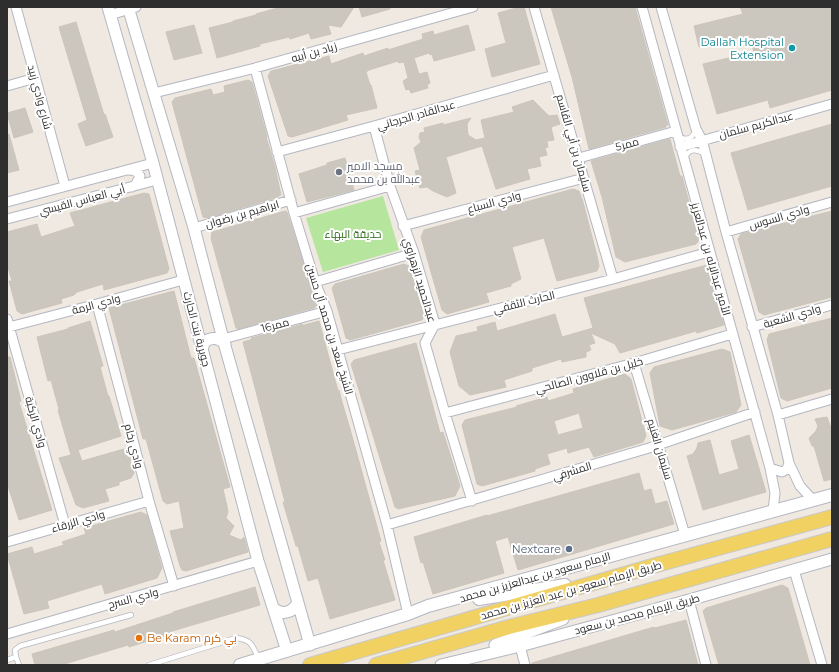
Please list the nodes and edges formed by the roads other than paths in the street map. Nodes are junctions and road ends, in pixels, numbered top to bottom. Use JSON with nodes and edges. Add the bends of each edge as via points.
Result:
{"nodes":[{"id":1,"x":16,"y":7,"type":"edge"},
{"id":2,"x":473,"y":7,"type":"edge"},
{"id":3,"x":534,"y":7,"type":"edge"},
{"id":4,"x":661,"y":7,"type":"edge"},
{"id":5,"x":131,"y":8,"type":"edge"},
{"id":6,"x":642,"y":8,"type":"edge"},
{"id":7,"x":109,"y":11,"type":"edge"},
{"id":8,"x":444,"y":11,"type":"edge"},
{"id":9,"x":255,"y":68,"type":"junction"},
{"id":10,"x":554,"y":75,"type":"junction"},
{"id":11,"x":35,"y":78,"type":"junction"},
{"id":12,"x":7,"y":86,"type":"edge"},
{"id":13,"x":154,"y":94,"type":"junction"},
{"id":14,"x":832,"y":104,"type":"edge"},
{"id":15,"x":374,"y":126,"type":"junction"},
{"id":16,"x":696,"y":129,"type":"junction"},
{"id":17,"x":677,"y":133,"type":"junction"},
{"id":18,"x":702,"y":140,"type":"junction"},
{"id":19,"x":680,"y":148,"type":"junction"},
{"id":20,"x":277,"y":152,"type":"junction"},
{"id":21,"x":706,"y":155,"type":"junction"},
{"id":22,"x":578,"y":158,"type":"junction"},
{"id":23,"x":684,"y":162,"type":"junction"},
{"id":24,"x":153,"y":164,"type":"junction"},
{"id":25,"x":127,"y":170,"type":"junction"},
{"id":26,"x":584,"y":178,"type":"junction"},
{"id":27,"x":157,"y":180,"type":"junction"},
{"id":28,"x":65,"y":186,"type":"junction"},
{"id":29,"x":390,"y":186,"type":"junction"},
{"id":30,"x":132,"y":187,"type":"junction"},
{"id":31,"x":291,"y":200,"type":"junction"},
{"id":32,"x":7,"y":202,"type":"edge"},
{"id":33,"x":832,"y":202,"type":"edge"},
{"id":34,"x":294,"y":213,"type":"junction"},
{"id":35,"x":7,"y":219,"type":"edge"},
{"id":36,"x":403,"y":226,"type":"junction"},
{"id":37,"x":194,"y":228,"type":"junction"},
{"id":38,"x":726,"y":232,"type":"junction"},
{"id":39,"x":709,"y":252,"type":"junction"},
{"id":40,"x":414,"y":253,"type":"junction"},
{"id":41,"x":613,"y":279,"type":"junction"},
{"id":42,"x":183,"y":280,"type":"junction"},
{"id":43,"x":315,"y":282,"type":"junction"},
{"id":44,"x":97,"y":304,"type":"junction"},
{"id":45,"x":832,"y":305,"type":"edge"},
{"id":46,"x":326,"y":311,"type":"junction"},
{"id":47,"x":8,"y":323,"type":"edge"},
{"id":48,"x":219,"y":323,"type":"junction"},
{"id":49,"x":436,"y":324,"type":"junction"},
{"id":50,"x":752,"y":327,"type":"junction"},
{"id":51,"x":196,"y":328,"type":"junction"},
{"id":52,"x":732,"y":334,"type":"junction"},
{"id":53,"x":224,"y":342,"type":"junction"},
{"id":54,"x":338,"y":350,"type":"junction"},
{"id":55,"x":202,"y":352,"type":"junction"},
{"id":56,"x":634,"y":363,"type":"junction"},
{"id":57,"x":832,"y":399,"type":"edge"},
{"id":58,"x":755,"y":412,"type":"junction"},
{"id":59,"x":445,"y":413,"type":"junction"},
{"id":60,"x":778,"y":415,"type":"junction"},
{"id":61,"x":659,"y":445,"type":"junction"},
{"id":62,"x":789,"y":463,"type":"junction"},
{"id":63,"x":770,"y":468,"type":"junction"},
{"id":64,"x":832,"y":495,"type":"edge"},
{"id":65,"x":813,"y":500,"type":"junction"},
{"id":66,"x":149,"y":501,"type":"junction"},
{"id":67,"x":472,"y":501,"type":"junction"},
{"id":68,"x":773,"y":512,"type":"junction"},
{"id":69,"x":832,"y":512,"type":"edge"},
{"id":70,"x":832,"y":517,"type":"edge"},
{"id":71,"x":809,"y":524,"type":"junction"},
{"id":72,"x":66,"y":525,"type":"junction"},
{"id":73,"x":387,"y":525,"type":"junction"},
{"id":74,"x":685,"y":535,"type":"junction"},
{"id":75,"x":832,"y":539,"type":"edge"},
{"id":76,"x":7,"y":542,"type":"edge"},
{"id":77,"x":832,"y":559,"type":"edge"},
{"id":78,"x":258,"y":561,"type":"junction"},
{"id":79,"x":656,"y":565,"type":"junction"},
{"id":80,"x":794,"y":570,"type":"junction"},
{"id":81,"x":174,"y":586,"type":"junction"},
{"id":82,"x":689,"y":600,"type":"junction"},
{"id":83,"x":297,"y":604,"type":"junction"},
{"id":84,"x":598,"y":605,"type":"junction"},
{"id":85,"x":428,"y":606,"type":"junction"},
{"id":86,"x":274,"y":609,"type":"junction"},
{"id":87,"x":408,"y":614,"type":"junction"},
{"id":88,"x":131,"y":615,"type":"dead end"},
{"id":89,"x":7,"y":634,"type":"edge"},
{"id":90,"x":310,"y":645,"type":"junction"},
{"id":91,"x":520,"y":646,"type":"junction"},
{"id":92,"x":287,"y":651,"type":"junction"},
{"id":93,"x":16,"y":656,"type":"junction"},
{"id":94,"x":259,"y":659,"type":"junction"},
{"id":95,"x":7,"y":660,"type":"edge"},
{"id":96,"x":458,"y":660,"type":"junction"},
{"id":97,"x":19,"y":665,"type":"edge"},
{"id":98,"x":149,"y":665,"type":"edge"},
{"id":99,"x":240,"y":665,"type":"edge"},
{"id":100,"x":310,"y":665,"type":"edge"},
{"id":101,"x":376,"y":665,"type":"edge"},
{"id":102,"x":441,"y":665,"type":"edge"},
{"id":103,"x":525,"y":665,"type":"edge"},
{"id":104,"x":706,"y":665,"type":"edge"},
{"id":105,"x":822,"y":665,"type":"edge"}],
"edges":[{"from":1,"to":11,"type":"street","name":"شارع وادي زبيد"},
{"from":2,"to":8,"type":"street","name":"زياد بن أبيه"},
{"from":3,"to":10,"type":"street","name":"سليمان بن أبي القاسم"},
{"from":4,"to":16,"type":"street","name":"الأمير عبدالإله بن عبدالعزيز"},
{"from":5,"to":7,"type":"street"},
{"from":5,"to":13,"type":"street","name":"جويرية بنت الحارث"},
{"from":6,"to":17,"type":"street","name":"الأمير عبدالإله بن عبدالعزيز"},
{"from":7,"to":24,"type":"street","name":"جويرية بنت الحارث"},
{"from":8,"to":9,"type":"street","name":"زياد بن أبيه"},
{"from":9,"to":13,"type":"street","name":"زياد بن أبيه"},
{"from":9,"to":20,"type":"street","name":"الشيخ سعد بن محمد آل حسين"},
{"from":10,"to":15,"type":"street","name":"عبدالقادر الجرجاني"},
{"from":10,"to":22,"type":"street","name":"سليمان بن أبي القاسم"},
{"from":11,"to":12,"type":"street"},
{"from":11,"to":28,"type":"street","name":"شارع وادي زبيد"},
{"from":13,"to":37,"type":"street","name":"جويرية بنت الحارث"},
{"from":14,"to":18,"type":"street","name":"عبدالكريم سلمان"},
{"from":15,"to":20,"type":"street","name":"عبدالقادر الجرجاني"},
{"from":15,"to":29,"type":"street","name":"عبدالحميد الزهراوي"},
{"from":16,"to":17,"type":"lane","via":[[688,139]]},
{"from":16,"to":18,"type":"street","name":"الأمير عبدالإله بن عبدالعزيز"},
{"from":17,"to":19,"type":"street","name":"الأمير عبدالإله بن عبدالعزيز"},
{"from":17,"to":22,"type":"street","name":"ممر5"},
{"from":18,"to":19,"type":"street","name":"عبدالكريم سلمان"},
{"from":18,"to":21,"type":"street","name":"الأمير عبدالإله بن عبدالعزيز"},
{"from":19,"to":23,"type":"street","name":"الأمير عبدالإله بن عبدالعزيز"},
{"from":20,"to":31,"type":"street","name":"الشيخ سعد بن محمد آل حسين"},
{"from":21,"to":23,"type":"lane","via":[[694,150],[687,155]]},
{"from":21,"to":38,"type":"street","name":"الأمير عبدالإله بن عبدالعزيز"},
{"from":22,"to":26,"type":"street","name":"سليمان بن أبي القاسم"},
{"from":23,"to":39,"type":"street","name":"الأمير عبدالإله بن عبدالعزيز"},
{"from":24,"to":25,"type":"street","name":"أبي العباس القيسي"},
{"from":24,"to":27,"type":"street","name":"جويرية بنت الحارث"},
{"from":25,"to":28,"type":"street","name":"أبي العباس القيسي"},
{"from":25,"to":30,"type":"street","via":[[134,170],[140,176]]},
{"from":26,"to":36,"type":"street","name":"وادي السباع"},
{"from":26,"to":41,"type":"street","name":"سليمان بن أبي القاسم"},
{"from":27,"to":30,"type":"street","name":"أبي العباس القيسي"},
{"from":27,"to":42,"type":"street","name":"جويرية بنت الحارث"},
{"from":28,"to":32,"type":"street","name":"أبي العباس القيسي"},
{"from":29,"to":34,"type":"street"},
{"from":29,"to":36,"type":"street","name":"عبدالحميد الزهراوي"},
{"from":30,"to":35,"type":"street","name":"أبي العباس القيسي"},
{"from":31,"to":34,"type":"street","name":"الشيخ سعد بن محمد آل حسين"},
{"from":31,"to":37,"type":"street","name":"ابراهيم بن رضوان"},
{"from":33,"to":38,"type":"street","name":"وادي السوس"},
{"from":34,"to":43,"type":"street","name":"الشيخ سعد بن محمد آل حسين"},
{"from":36,"to":40,"type":"street","name":"عبدالحميد الزهراوي"},
{"from":37,"to":48,"type":"street","name":"جويرية بنت الحارث"},
{"from":38,"to":50,"type":"street","name":"الأمير عبدالإله بن عبدالعزيز"},
{"from":39,"to":41,"type":"street","name":"الحارث الثقفي"},
{"from":39,"to":52,"type":"street","name":"الأمير عبدالإله بن عبدالعزيز"},
{"from":40,"to":43,"type":"street"},
{"from":40,"to":49,"type":"street","name":"عبدالحميد الزهراوي"},
{"from":41,"to":49,"type":"street","name":"الحارث الثقفي"},
{"from":42,"to":44,"type":"street","name":"وادي الرمة"},
{"from":42,"to":51,"type":"street","name":"جويرية بنت الحارث"},
{"from":43,"to":46,"type":"street","name":"الشيخ سعد بن محمد آل حسين"},
{"from":44,"to":47,"type":"street","name":"وادي الرمة"},
{"from":44,"to":66,"type":"street","name":"وادي رخام"},
{"from":45,"to":50,"type":"street","name":"وادي الشعبة"},
{"from":46,"to":53,"type":"street","name":"ممر16"},
{"from":46,"to":54,"type":"street","name":"الشيخ سعد بن محمد آل حسين"},
{"from":47,"to":72,"type":"street","name":"وادي الركبة"},
{"from":48,"to":51,"type":"street","via":[[214,332],[206,335]]},
{"from":48,"to":53,"type":"street","name":"جويرية بنت الحارث"},
{"from":49,"to":54,"type":"street","name":"الحارث الثقفي"},
{"from":49,"to":59,"type":"street","name":"عبدالحميد الزهراوي","via":[[425,343]]},
{"from":50,"to":60,"type":"street","name":"الأمير عبدالإله بن عبدالعزيز"},
{"from":51,"to":55,"type":"street","name":"جويرية بنت الحارث"},
{"from":52,"to":56,"type":"street","name":"خليل بن قلاوون الصالحي"},
{"from":52,"to":58,"type":"street","name":"الأمير عبدالإله بن عبدالعزيز"},
{"from":53,"to":55,"type":"street","via":[[219,339],[204,342]]},
{"from":53,"to":83,"type":"street","name":"جويرية بنت الحارث"},
{"from":54,"to":73,"type":"street","name":"الشيخ سعد بن محمد آل حسين"},
{"from":55,"to":78,"type":"street","name":"جويرية بنت الحارث"},
{"from":56,"to":59,"type":"street","name":"خليل بن قلاوون الصالحي"},
{"from":56,"to":61,"type":"street","name":"سليمان الغنيم"},
{"from":57,"to":60,"type":"street"},
{"from":58,"to":61,"type":"street","name":"المشرفي"},
{"from":58,"to":63,"type":"street","name":"الأمير عبدالإله بن عبدالعزيز"},
{"from":59,"to":67,"type":"street","name":"عبدالحميد الزهراوي"},
{"from":60,"to":62,"type":"street","name":"الأمير عبدالإله بن عبدالعزيز"},
{"from":61,"to":67,"type":"street","name":"المشرفي"},
{"from":61,"to":74,"type":"street","name":"سليمان الغنيم"},
{"from":62,"to":63,"type":"street","via":[[787,469],[782,472]]},
{"from":62,"to":65,"type":"street","name":"الأمير عبدالإله بن عبدالعزيز","via":[[800,486]]},
{"from":63,"to":68,"type":"street","name":"الأمير عبدالإله بن عبدالعزيز","via":[[775,493]]},
{"from":64,"to":65,"type":"main road","name":"الإمام سعود بن عبدالعزيز بن محمد"},
{"from":65,"to":68,"type":"main road","name":"الإمام سعود بن عبدالعزيز بن محمد"},
{"from":66,"to":72,"type":"street","name":"وادي الزرقاء"},
{"from":66,"to":81,"type":"street","name":"وادي رخام"},
{"from":67,"to":73,"type":"street","name":"المشرفي"},
{"from":68,"to":74,"type":"main road","name":"الإمام سعود بن عبدالعزيز بن محمد"},
{"from":69,"to":71,"type":"street"},
{"from":70,"to":71,"type":"main road","name":"طريق الإمام سعود بن عبد العزيز بن محمد"},
{"from":71,"to":79,"type":"main road","name":"طريق الإمام سعود بن عبد العزيز بن محمد"},
{"from":72,"to":76,"type":"street","name":"وادي الزرقاء"},
{"from":73,"to":87,"type":"street","name":"الشيخ سعد بن محمد آل حسين"},
{"from":74,"to":85,"type":"main road","name":"الإمام سعود بن عبدالعزيز بن محمد"},
{"from":75,"to":84,"type":"main road","name":"طريق الإمام سعود بن عبد العزيز بن محمد"},
{"from":77,"to":80,"type":"street","name":"طريق الإمام محمد بن سعود"},
{"from":78,"to":81,"type":"street","name":"وادي السرح"},
{"from":78,"to":86,"type":"street","name":"جويرية بنت الحارث"},
{"from":79,"to":85,"type":"main road","via":[[553,588]]},
{"from":79,"to":100,"type":"main road","name":"طريق الإمام سعود بن عبد العزيز بن محمد"},
{"from":80,"to":82,"type":"street","name":"طريق الإمام محمد بن سعود"},
{"from":80,"to":105,"type":"street"},
{"from":81,"to":89,"type":"street","name":"وادي السرح"},
{"from":82,"to":91,"type":"street","name":"طريق الإمام محمد بن سعود"},
{"from":82,"to":104,"type":"street"},
{"from":83,"to":86,"type":"street","via":[[288,612],[277,612]]},
{"from":83,"to":90,"type":"street","name":"جويرية بنت الحارث"},
{"from":84,"to":96,"type":"street"},
{"from":84,"to":101,"type":"main road","name":"طريق الإمام سعود بن عبد العزيز بن محمد"},
{"from":85,"to":87,"type":"main road","name":"الإمام سعود بن عبدالعزيز بن محمد"},
{"from":86,"to":92,"type":"street","name":"جويرية بنت الحارث"},
{"from":87,"to":90,"type":"main road","name":"الإمام سعود بن عبدالعزيز بن محمد"},
{"from":88,"to":93,"type":"lane","via":[[20,646],[15,650]]},
{"from":90,"to":92,"type":"main road","name":"الإمام سعود بن عبدالعزيز بن محمد"},
{"from":91,"to":96,"type":"street","name":"طريق الإمام محمد بن سعود"},
{"from":91,"to":103,"type":"street"},
{"from":92,"to":94,"type":"main road","name":"الإمام سعود بن عبدالعزيز بن محمد"},
{"from":93,"to":95,"type":"lane"},
{"from":93,"to":97,"type":"lane"},
{"from":94,"to":98,"type":"lane","via":[[251,644],[245,639],[236,638]]},
{"from":94,"to":99,"type":"main road","name":"الإمام سعود بن عبدالعزيز بن محمد"},
{"from":96,"to":102,"type":"street","name":"طريق الإمام محمد بن سعود"}]}
